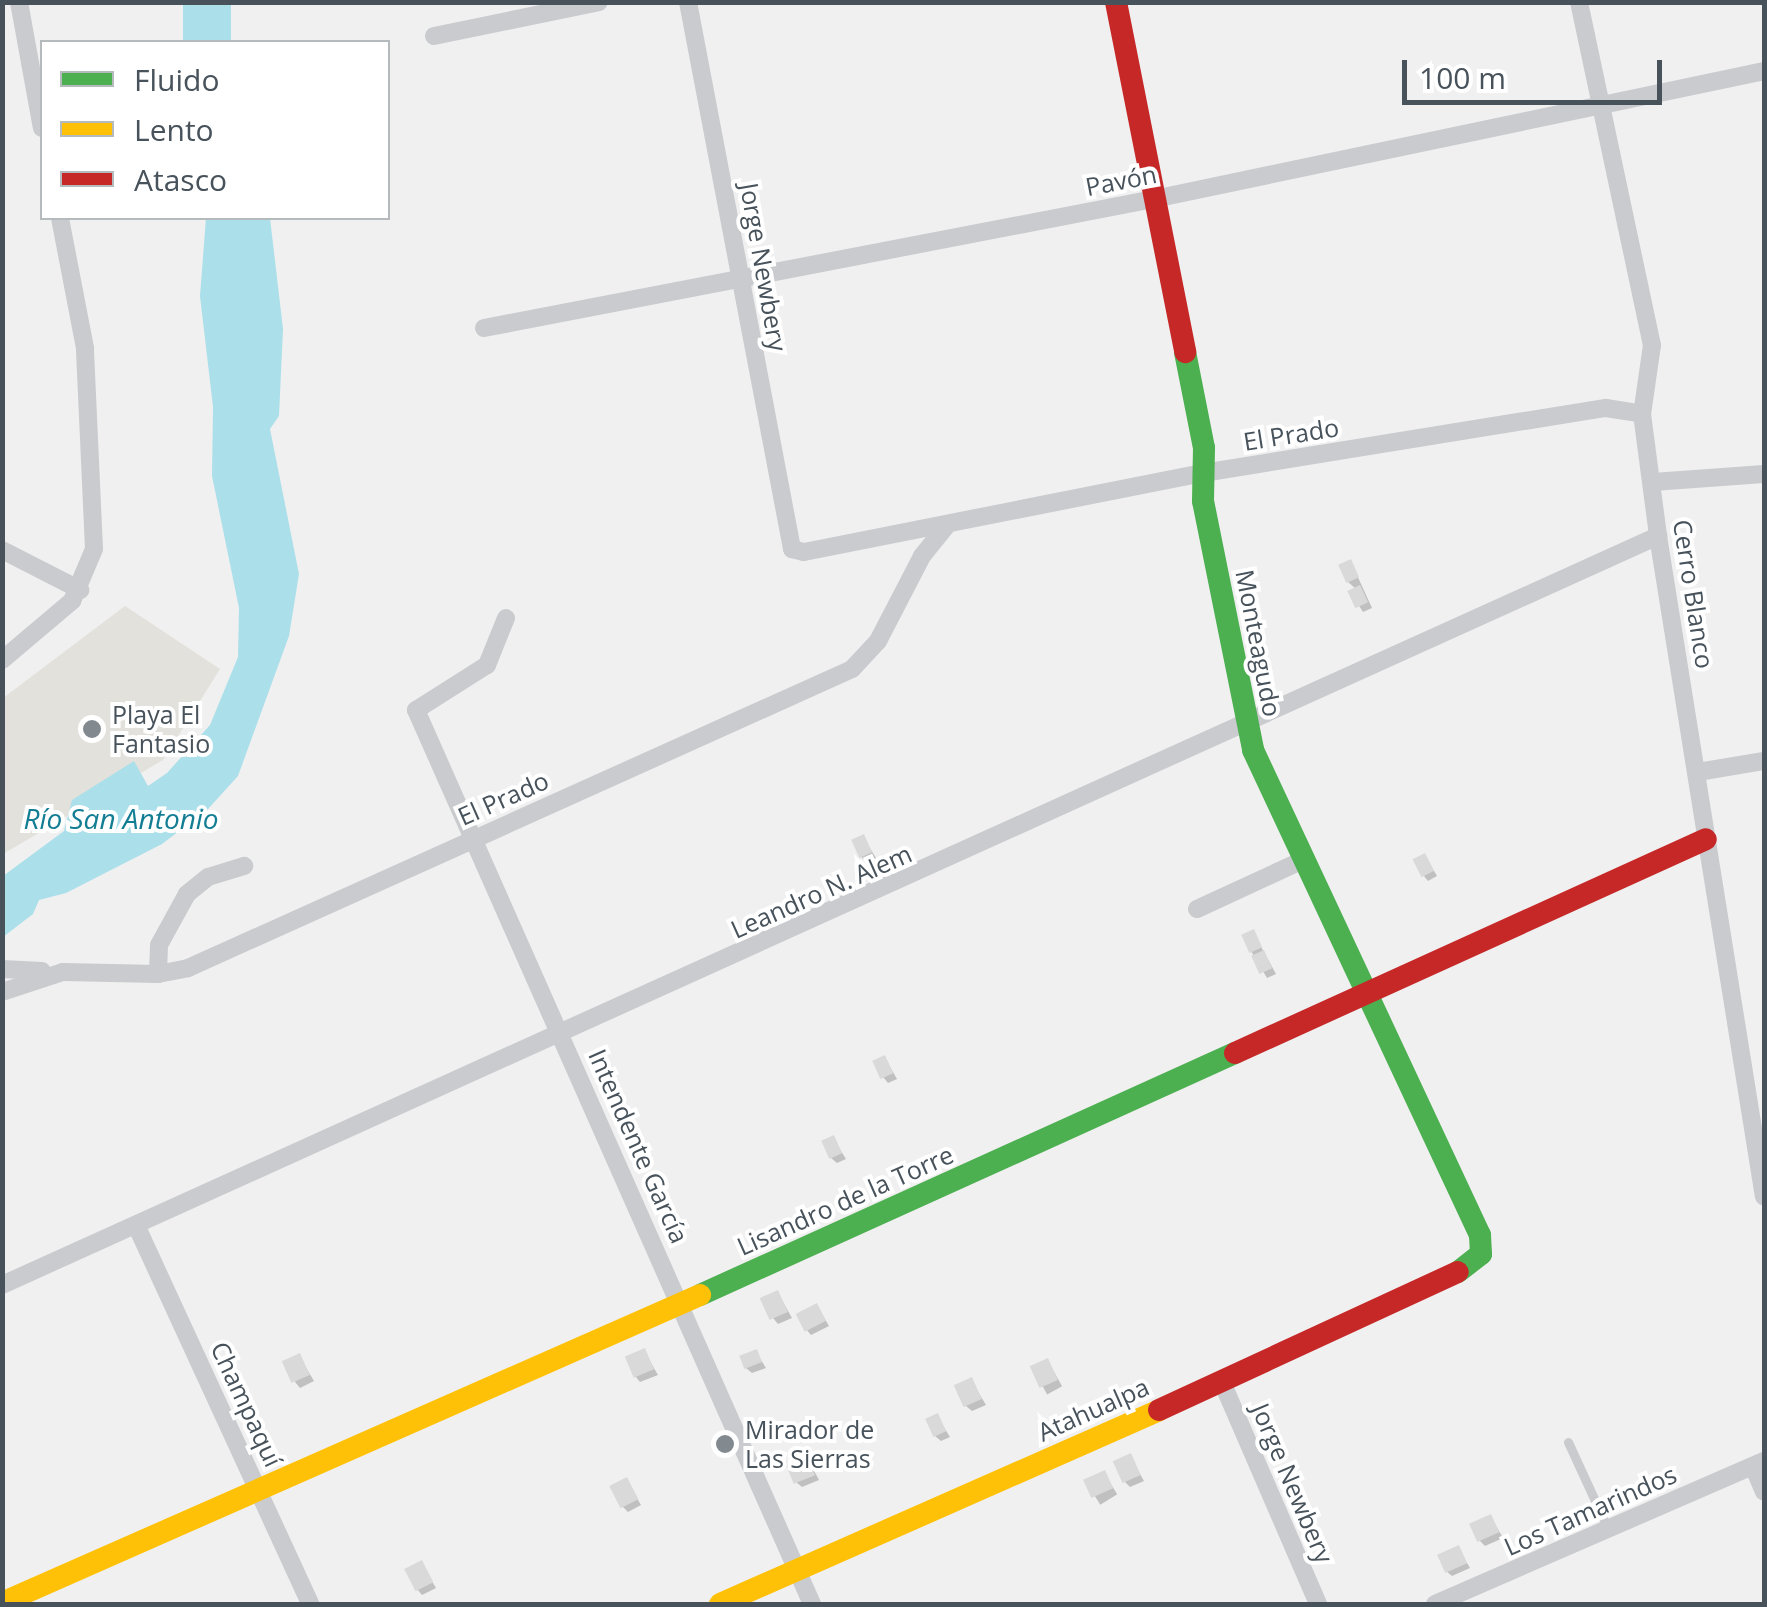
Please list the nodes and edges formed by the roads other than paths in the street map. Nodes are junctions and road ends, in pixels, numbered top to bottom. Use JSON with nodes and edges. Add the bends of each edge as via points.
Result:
{"nodes":[{"id":1,"x":19,"y":2,"type":"edge"},
{"id":2,"x":599,"y":2,"type":"edge"},
{"id":3,"x":688,"y":2,"type":"edge"},
{"id":4,"x":1116,"y":2,"type":"edge"},
{"id":5,"x":1579,"y":2,"type":"edge"},
{"id":6,"x":434,"y":36,"type":"dead end"},
{"id":7,"x":1764,"y":71,"type":"edge"},
{"id":8,"x":1600,"y":108,"type":"junction"},
{"id":9,"x":40,"y":117,"type":"edge"},
{"id":10,"x":1154,"y":199,"type":"junction"},
{"id":11,"x":60,"y":220,"type":"edge"},
{"id":12,"x":742,"y":280,"type":"junction"},
{"id":13,"x":484,"y":328,"type":"dead end"},
{"id":14,"x":1642,"y":414,"type":"junction"},
{"id":15,"x":1203,"y":474,"type":"junction"},
{"id":16,"x":1764,"y":474,"type":"edge"},
{"id":17,"x":1653,"y":482,"type":"junction"},
{"id":18,"x":948,"y":524,"type":"junction"},
{"id":19,"x":909,"y":532,"type":"junction"},
{"id":20,"x":1658,"y":536,"type":"junction"},
{"id":21,"x":786,"y":541,"type":"joint"},
{"id":22,"x":2,"y":550,"type":"edge"},
{"id":23,"x":922,"y":556,"type":"junction"},
{"id":24,"x":80,"y":590,"type":"junction"},
{"id":25,"x":506,"y":618,"type":"dead end"},
{"id":26,"x":2,"y":660,"type":"edge"},
{"id":27,"x":1248,"y":726,"type":"junction"},
{"id":28,"x":1764,"y":761,"type":"edge"},
{"id":29,"x":1698,"y":772,"type":"junction"},
{"id":30,"x":474,"y":838,"type":"junction"},
{"id":31,"x":1706,"y":839,"type":"junction"},
{"id":32,"x":1305,"y":859,"type":"junction"},
{"id":33,"x":244,"y":866,"type":"dead end"},
{"id":34,"x":1197,"y":910,"type":"dead end"},
{"id":35,"x":2,"y":969,"type":"edge"},
{"id":36,"x":63,"y":972,"type":"junction"},
{"id":37,"x":158,"y":974,"type":"junction"},
{"id":38,"x":2,"y":992,"type":"edge"},
{"id":39,"x":1368,"y":993,"type":"junction"},
{"id":40,"x":563,"y":1036,"type":"junction"},
{"id":41,"x":1764,"y":1196,"type":"edge"},
{"id":42,"x":136,"y":1226,"type":"junction"},
{"id":43,"x":1480,"y":1254,"type":"joint"},
{"id":44,"x":2,"y":1285,"type":"edge"},
{"id":45,"x":681,"y":1304,"type":"junction"},
{"id":46,"x":1222,"y":1382,"type":"junction"},
{"id":47,"x":1568,"y":1442,"type":"dead end"},
{"id":48,"x":1759,"y":1464,"type":"edge"},
{"id":49,"x":260,"y":1490,"type":"junction"},
{"id":50,"x":1764,"y":1492,"type":"edge"},
{"id":51,"x":1608,"y":1529,"type":"junction"},
{"id":52,"x":797,"y":1570,"type":"junction"},
{"id":53,"x":2,"y":1602,"type":"edge"},
{"id":54,"x":310,"y":1604,"type":"edge"},
{"id":55,"x":720,"y":1604,"type":"edge"},
{"id":56,"x":812,"y":1604,"type":"edge"},
{"id":57,"x":1318,"y":1604,"type":"edge"},
{"id":58,"x":1435,"y":1604,"type":"edge"}],
"edges":[{"from":1,"to":9,"type":"street"},
{"from":2,"to":6,"type":"street"},
{"from":3,"to":12,"type":"street","name":"Jorge Newbery"},
{"from":4,"to":10,"type":"street","name":"Monteagudo"},
{"from":5,"to":8,"type":"street","name":"Cerro Blanco"},
{"from":7,"to":8,"type":"street","name":"Pavón"},
{"from":8,"to":10,"type":"street","name":"Pavón"},
{"from":8,"to":14,"type":"street","name":"Cerro Blanco","via":[[1652,344]]},
{"from":10,"to":12,"type":"street","name":"Pavón"},
{"from":10,"to":15,"type":"street","name":"Monteagudo","via":[[1204,448]]},
{"from":11,"to":24,"type":"street","via":[[87,376],[94,549]]},
{"from":12,"to":13,"type":"street","name":"Pavón"},
{"from":12,"to":21,"type":"street","name":"Jorge Newbery"},
{"from":14,"to":15,"type":"street","name":"El Prado","via":[[1606,408]]},
{"from":14,"to":17,"type":"street","name":"Cerro Blanco"},
{"from":15,"to":18,"type":"street","name":"El Prado"},
{"from":15,"to":27,"type":"street","name":"Monteagudo"},
{"from":16,"to":17,"type":"street"},
{"from":17,"to":20,"type":"street","name":"Cerro Blanco"},
{"from":18,"to":19,"type":"street","name":"El Prado"},
{"from":18,"to":23,"type":"street","name":"El Prado"},
{"from":19,"to":21,"type":"street","name":"El Prado","via":[[804,552]]},
{"from":19,"to":23,"type":"street"},
{"from":20,"to":27,"type":"street","name":"Leandro N. Alem"},
{"from":20,"to":29,"type":"street","name":"Cerro Blanco"},
{"from":22,"to":24,"type":"street"},
{"from":23,"to":30,"type":"street","name":"El Prado","via":[[878,641],[852,668]]},
{"from":24,"to":26,"type":"street","via":[[53,622]]},
{"from":25,"to":30,"type":"street","name":"Intendente García","via":[[488,665],[416,710]]},
{"from":27,"to":32,"type":"street","name":"Monteagudo"},
{"from":27,"to":40,"type":"street","name":"Leandro N. Alem"},
{"from":28,"to":29,"type":"street"},
{"from":29,"to":31,"type":"street","name":"Cerro Blanco"},
{"from":30,"to":37,"type":"street","name":"El Prado","via":[[188,968]]},
{"from":30,"to":40,"type":"street","name":"Intendente García"},
{"from":31,"to":39,"type":"street","name":"Lisandro de la Torre"},
{"from":31,"to":41,"type":"street","name":"Cerro Blanco"},
{"from":32,"to":34,"type":"street"},
{"from":32,"to":39,"type":"street","name":"Monteagudo"},
{"from":33,"to":37,"type":"street","via":[[224,869],[187,894],[159,944]]},
{"from":35,"to":36,"type":"street"},
{"from":36,"to":37,"type":"street","name":"El Prado"},
{"from":36,"to":38,"type":"street","name":"El Prado"},
{"from":39,"to":43,"type":"street","name":"Monteagudo","via":[[1480,1235]]},
{"from":39,"to":45,"type":"street","name":"Lisandro de la Torre"},
{"from":40,"to":42,"type":"street","name":"Leandro N. Alem"},
{"from":40,"to":45,"type":"street","name":"Intendente García"},
{"from":42,"to":44,"type":"street","name":"Leandro N. Alem"},
{"from":42,"to":49,"type":"street","name":"Champaquí"},
{"from":43,"to":46,"type":"street","name":"Atahualpa","via":[[1468,1268]]},
{"from":45,"to":49,"type":"street","name":"Lisandro de la Torre"},
{"from":45,"to":52,"type":"street","name":"Intendente García"},
{"from":46,"to":52,"type":"street","name":"Atahualpa"},
{"from":46,"to":57,"type":"street","name":"Jorge Newbery"},
{"from":47,"to":51,"type":"lane"},
{"from":48,"to":50,"type":"street"},
{"from":48,"to":51,"type":"street","name":"Los Tamarindos"},
{"from":49,"to":53,"type":"street","name":"Lisandro de la Torre"},
{"from":49,"to":54,"type":"street","name":"Champaquí"},
{"from":51,"to":58,"type":"street","name":"Los Tamarindos"},
{"from":52,"to":55,"type":"street","name":"Atahualpa"},
{"from":52,"to":56,"type":"street","name":"Intendente García"}]}
